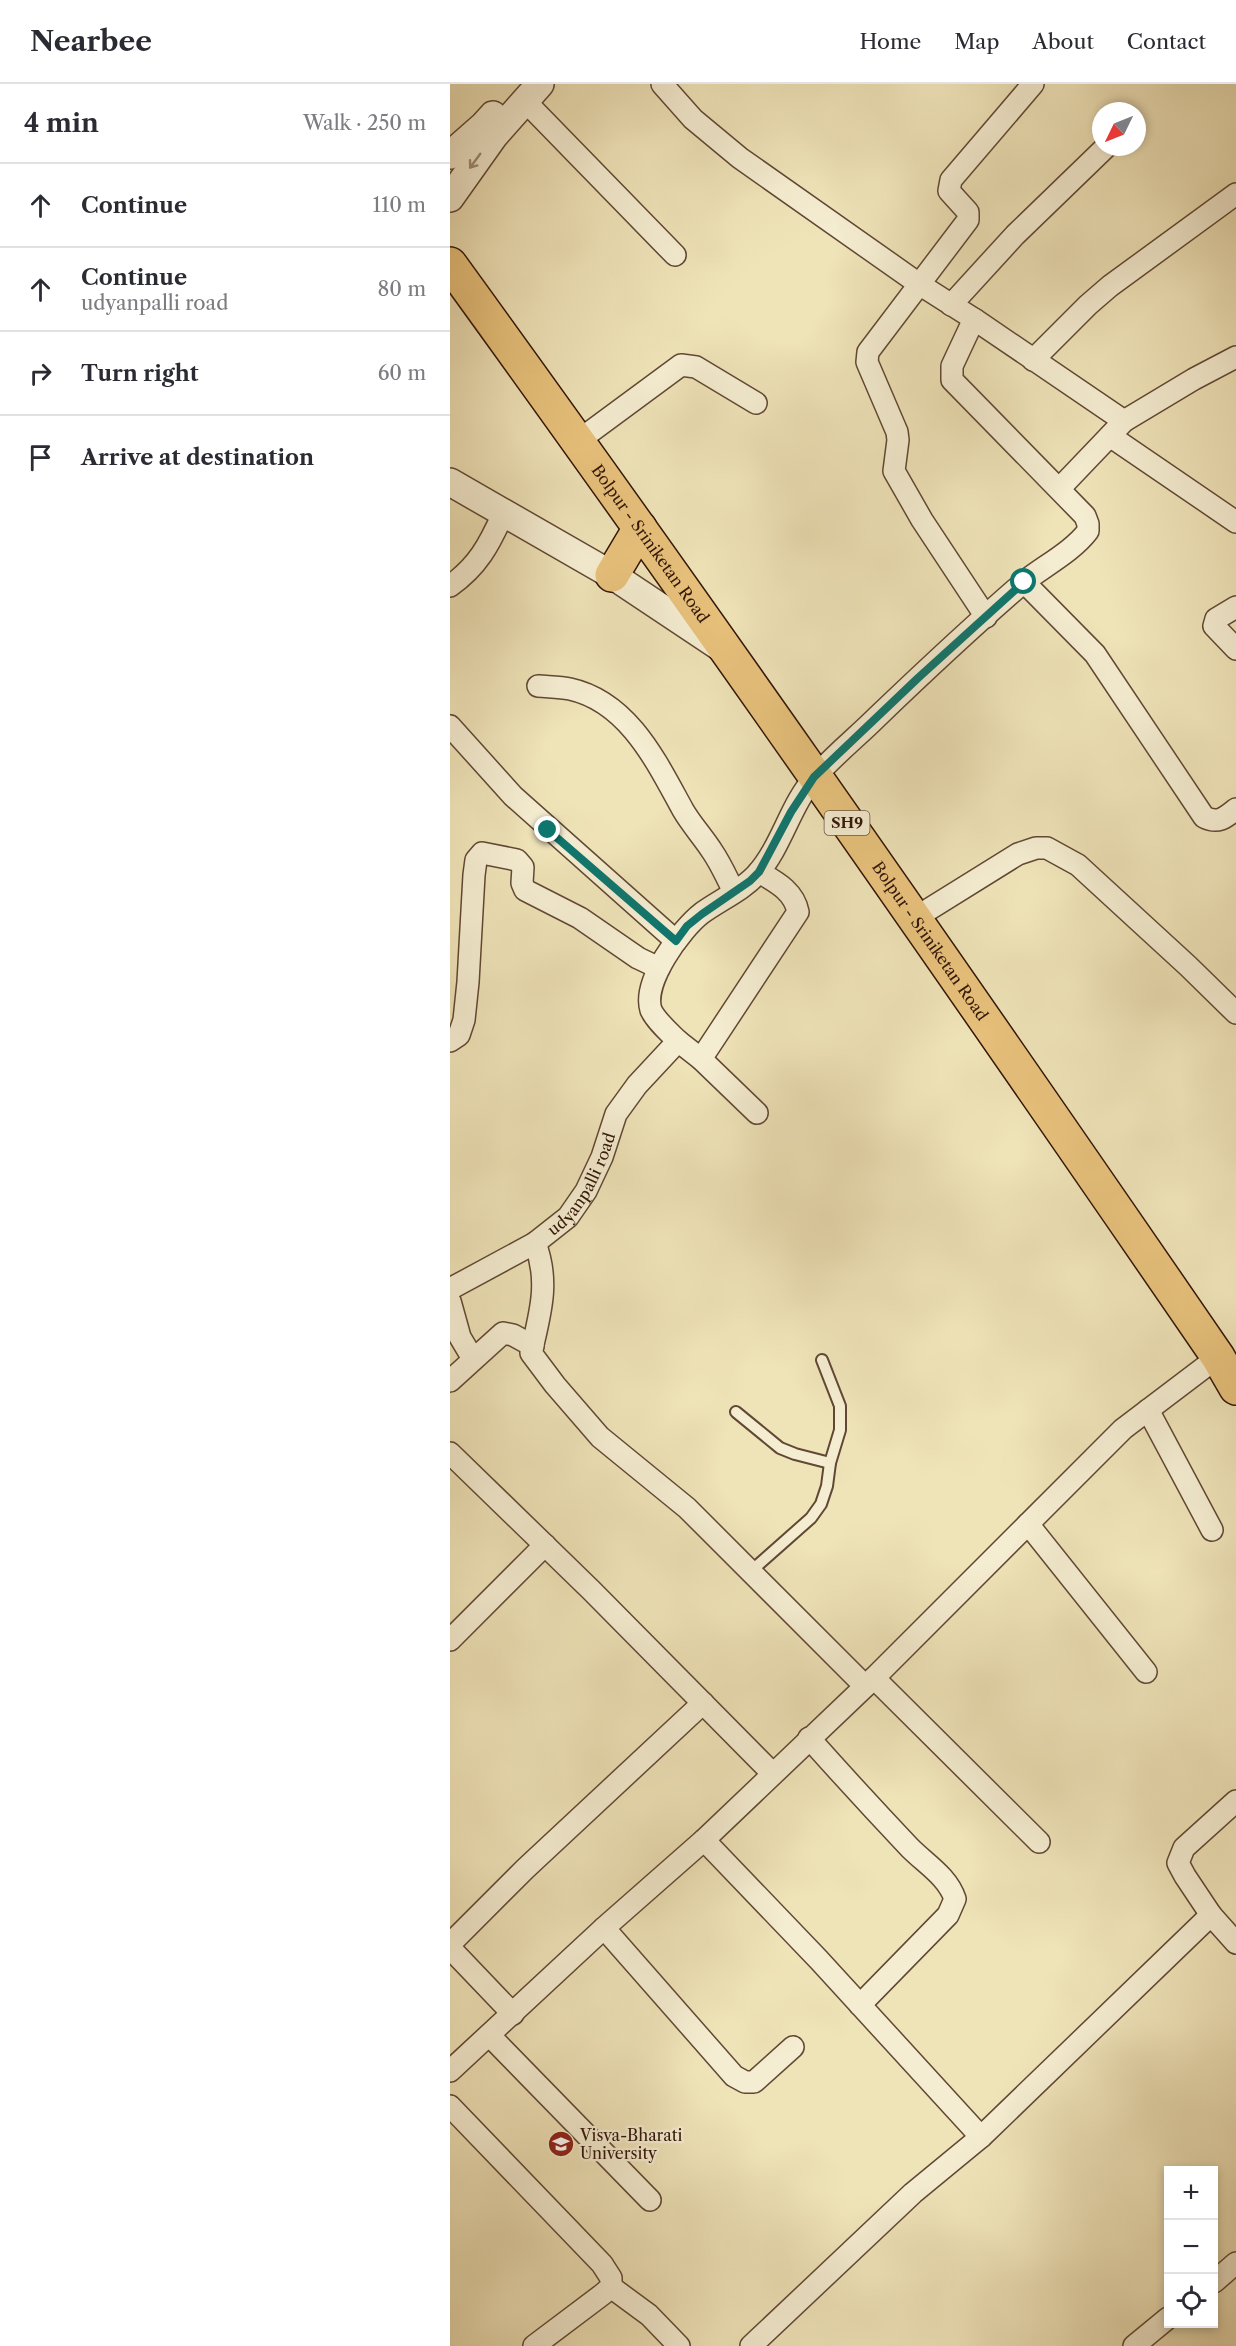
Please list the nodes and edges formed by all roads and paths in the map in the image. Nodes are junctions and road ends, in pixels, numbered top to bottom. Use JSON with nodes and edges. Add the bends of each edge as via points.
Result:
{"nodes":[{"id":1,"x":662,"y":84,"type":"edge"},
{"id":2,"x":1033,"y":84,"type":"edge"},
{"id":3,"x":527,"y":90,"type":"edge"},
{"id":4,"x":450,"y":155,"type":"edge"},
{"id":5,"x":1098,"y":156,"type":"edge"},
{"id":6,"x":1236,"y":194,"type":"edge"},
{"id":7,"x":450,"y":198,"type":"edge"},
{"id":8,"x":675,"y":255,"type":"dead end"},
{"id":9,"x":450,"y":264,"type":"edge"},
{"id":10,"x":919,"y":284,"type":"junction"},
{"id":11,"x":951,"y":305,"type":"junction"},
{"id":12,"x":974,"y":319,"type":"junction"},
{"id":13,"x":1236,"y":357,"type":"edge"},
{"id":14,"x":1033,"y":360,"type":"junction"},
{"id":15,"x":756,"y":403,"type":"dead end"},
{"id":16,"x":1117,"y":428,"type":"junction"},
{"id":17,"x":578,"y":441,"type":"junction"},
{"id":18,"x":450,"y":482,"type":"edge"},
{"id":19,"x":1060,"y":488,"type":"junction"},
{"id":20,"x":503,"y":514,"type":"junction"},
{"id":21,"x":1236,"y":522,"type":"edge"},
{"id":22,"x":640,"y":528,"type":"junction"},
{"id":23,"x":612,"y":575,"type":"junction"},
{"id":24,"x":1024,"y":582,"type":"junction"},
{"id":25,"x":450,"y":586,"type":"edge"},
{"id":26,"x":1236,"y":607,"type":"edge"},
{"id":27,"x":986,"y":617,"type":"junction"},
{"id":28,"x":1236,"y":650,"type":"edge"},
{"id":29,"x":731,"y":654,"type":"junction"},
{"id":30,"x":538,"y":686,"type":"dead end"},
{"id":31,"x":453,"y":736,"type":"edge"},
{"id":32,"x":814,"y":777,"type":"junction"},
{"id":33,"x":1236,"y":809,"type":"edge"},
{"id":34,"x":759,"y":872,"type":"junction"},
{"id":35,"x":734,"y":892,"type":"junction"},
{"id":36,"x":915,"y":918,"type":"junction"},
{"id":37,"x":676,"y":941,"type":"junction"},
{"id":38,"x":659,"y":968,"type":"junction"},
{"id":39,"x":1236,"y":1013,"type":"edge"},
{"id":40,"x":450,"y":1041,"type":"edge"},
{"id":41,"x":678,"y":1041,"type":"junction"},
{"id":42,"x":701,"y":1059,"type":"junction"},
{"id":43,"x":757,"y":1113,"type":"dead end"},
{"id":44,"x":535,"y":1243,"type":"junction"},
{"id":45,"x":450,"y":1289,"type":"edge"},
{"id":46,"x":450,"y":1301,"type":"edge"},
{"id":47,"x":533,"y":1346,"type":"junction"},
{"id":48,"x":473,"y":1359,"type":"junction"},
{"id":49,"x":822,"y":1360,"type":"dead end"},
{"id":50,"x":1230,"y":1375,"type":"edge"},
{"id":51,"x":450,"y":1381,"type":"edge"},
{"id":52,"x":1148,"y":1410,"type":"junction"},
{"id":53,"x":736,"y":1412,"type":"dead end"},
{"id":54,"x":450,"y":1453,"type":"edge"},
{"id":55,"x":830,"y":1463,"type":"junction"},
{"id":56,"x":1028,"y":1524,"type":"junction"},
{"id":57,"x":1212,"y":1530,"type":"dead end"},
{"id":58,"x":545,"y":1545,"type":"junction"},
{"id":59,"x":750,"y":1572,"type":"junction"},
{"id":60,"x":450,"y":1640,"type":"edge"},
{"id":61,"x":1146,"y":1672,"type":"dead end"},
{"id":62,"x":869,"y":1682,"type":"junction"},
{"id":63,"x":703,"y":1703,"type":"junction"},
{"id":64,"x":809,"y":1738,"type":"junction"},
{"id":65,"x":772,"y":1773,"type":"junction"},
{"id":66,"x":1236,"y":1802,"type":"edge"},
{"id":67,"x":704,"y":1840,"type":"junction"},
{"id":68,"x":1039,"y":1842,"type":"dead end"},
{"id":69,"x":1211,"y":1915,"type":"junction"},
{"id":70,"x":604,"y":1928,"type":"junction"},
{"id":71,"x":1236,"y":1943,"type":"edge"},
{"id":72,"x":450,"y":1946,"type":"edge"},
{"id":73,"x":860,"y":2005,"type":"junction"},
{"id":74,"x":513,"y":2014,"type":"junction"},
{"id":75,"x":490,"y":2036,"type":"junction"},
{"id":76,"x":793,"y":2047,"type":"dead end"},
{"id":77,"x":450,"y":2071,"type":"edge"},
{"id":78,"x":450,"y":2106,"type":"edge"},
{"id":79,"x":981,"y":2137,"type":"junction"},
{"id":80,"x":650,"y":2200,"type":"dead end"},
{"id":81,"x":1236,"y":2263,"type":"edge"},
{"id":82,"x":1218,"y":2279,"type":"edge"},
{"id":83,"x":611,"y":2287,"type":"junction"},
{"id":84,"x":1164,"y":2321,"type":"edge"},
{"id":85,"x":762,"y":2342,"type":"edge"},
{"id":86,"x":534,"y":2346,"type":"edge"},
{"id":87,"x":679,"y":2346,"type":"edge"},
{"id":88,"x":1134,"y":2346,"type":"edge"}],
"edges":[{"from":1,"to":10,"type":"street","via":[[693,119],[740,158]]},
{"from":2,"to":10,"type":"street","via":[[951,180],[949,191],[968,212],[968,220]]},
{"from":3,"to":4,"type":"street"},
{"from":3,"to":7,"type":"street","one_way":true},
{"from":3,"to":8,"type":"street"},
{"from":5,"to":11,"type":"street"},
{"from":6,"to":14,"type":"street","via":[[1110,286]]},
{"from":9,"to":17,"type":"main road","name":"Bolpur - Sriniketan Road","number":"SH9"},
{"from":10,"to":11,"type":"street"},
{"from":10,"to":27,"type":"street","via":[[868,352],[867,362],[897,432],[894,471]]},
{"from":11,"to":12,"type":"street"},
{"from":12,"to":14,"type":"street"},
{"from":12,"to":19,"type":"street","via":[[952,366],[952,380]]},
{"from":13,"to":16,"type":"street"},
{"from":14,"to":16,"type":"street"},
{"from":15,"to":17,"type":"street","via":[[696,367],[681,365]]},
{"from":16,"to":19,"type":"street"},
{"from":16,"to":21,"type":"street"},
{"from":17,"to":22,"type":"main road","name":"Bolpur - Sriniketan Road","number":"SH9"},
{"from":18,"to":20,"type":"street"},
{"from":19,"to":24,"type":"street","via":[[1084,516],[1088,531]]},
{"from":20,"to":23,"type":"street"},
{"from":20,"to":25,"type":"street","via":[[491,541],[469,573]]},
{"from":22,"to":23,"type":"main road"},
{"from":22,"to":29,"type":"main road","name":"Bolpur - Sriniketan Road","number":"SH9"},
{"from":23,"to":29,"type":"street"},
{"from":24,"to":27,"type":"street"},
{"from":24,"to":33,"type":"street","via":[[1095,654],[1204,817],[1223,819]]},
{"from":26,"to":28,"type":"street","via":[[1216,619],[1214,626]]},
{"from":27,"to":32,"type":"street"},
{"from":29,"to":32,"type":"main road","name":"Bolpur - Sriniketan Road","number":"SH9"},
{"from":30,"to":35,"type":"street","via":[[571,689],[594,698],[634,731],[714,853]]},
{"from":31,"to":37,"type":"street","via":[[548,830]]},
{"from":32,"to":34,"type":"street"},
{"from":32,"to":36,"type":"main road","name":"Bolpur - Sriniketan Road","number":"SH9"},
{"from":34,"to":35,"type":"street"},
{"from":34,"to":42,"type":"street","via":[[790,894],[798,912]]},
{"from":35,"to":37,"type":"street","via":[[687,926]]},
{"from":36,"to":39,"type":"street","via":[[1018,854],[1047,848],[1078,865]]},
{"from":36,"to":50,"type":"main road","name":"Bolpur - Sriniketan Road","number":"SH9"},
{"from":37,"to":38,"type":"street"},
{"from":38,"to":40,"type":"street","via":[[629,953],[580,918],[525,890],[523,867],[517,860],[482,853],[476,860],[474,875],[464,1020],[459,1035]]},
{"from":38,"to":41,"type":"street","via":[[651,1008]]},
{"from":41,"to":42,"type":"street"},
{"from":41,"to":44,"type":"street","name":"udyanpalli road","via":[[616,1114],[602,1157],[568,1217]]},
{"from":42,"to":43,"type":"street"},
{"from":44,"to":45,"type":"street","name":"udyanpalli road"},
{"from":44,"to":47,"type":"street","via":[[542,1260],[544,1295]]},
{"from":46,"to":48,"type":"street","via":[[460,1337]]},
{"from":47,"to":48,"type":"street","via":[[503,1333]]},
{"from":47,"to":59,"type":"street","via":[[531,1353],[543,1370],[600,1437],[687,1508]]},
{"from":48,"to":51,"type":"street"},
{"from":49,"to":55,"type":"lane","via":[[840,1406],[840,1430]]},
{"from":50,"to":52,"type":"street"},
{"from":52,"to":56,"type":"street","via":[[1123,1429]]},
{"from":52,"to":57,"type":"street"},
{"from":53,"to":55,"type":"lane","via":[[780,1448]]},
{"from":54,"to":58,"type":"street"},
{"from":55,"to":59,"type":"lane","via":[[827,1486],[812,1518]]},
{"from":56,"to":61,"type":"street"},
{"from":56,"to":62,"type":"street"},
{"from":58,"to":60,"type":"street"},
{"from":58,"to":63,"type":"street"},
{"from":59,"to":62,"type":"street"},
{"from":62,"to":64,"type":"street"},
{"from":62,"to":68,"type":"street"},
{"from":63,"to":65,"type":"street"},
{"from":63,"to":72,"type":"street","via":[[525,1869]]},
{"from":64,"to":65,"type":"street"},
{"from":64,"to":73,"type":"street","via":[[944,1878],[955,1899],[948,1915]]},
{"from":65,"to":67,"type":"street"},
{"from":66,"to":69,"type":"street","via":[[1184,1848],[1178,1863]]},
{"from":67,"to":70,"type":"street"},
{"from":67,"to":73,"type":"street"},
{"from":69,"to":71,"type":"street"},
{"from":69,"to":79,"type":"street"},
{"from":70,"to":74,"type":"street"},
{"from":70,"to":76,"type":"street","via":[[734,2076],[754,2082]]},
{"from":72,"to":74,"type":"street"},
{"from":73,"to":79,"type":"street"},
{"from":74,"to":75,"type":"street"},
{"from":75,"to":77,"type":"street"},
{"from":75,"to":80,"type":"street"},
{"from":78,"to":83,"type":"street","via":[[602,2264],[611,2278]]},
{"from":79,"to":85,"type":"street","via":[[913,2193]]},
{"from":81,"to":82,"type":"street"},
{"from":83,"to":86,"type":"street"},
{"from":83,"to":87,"type":"street","via":[[649,2315]]},
{"from":84,"to":88,"type":"street"}]}
